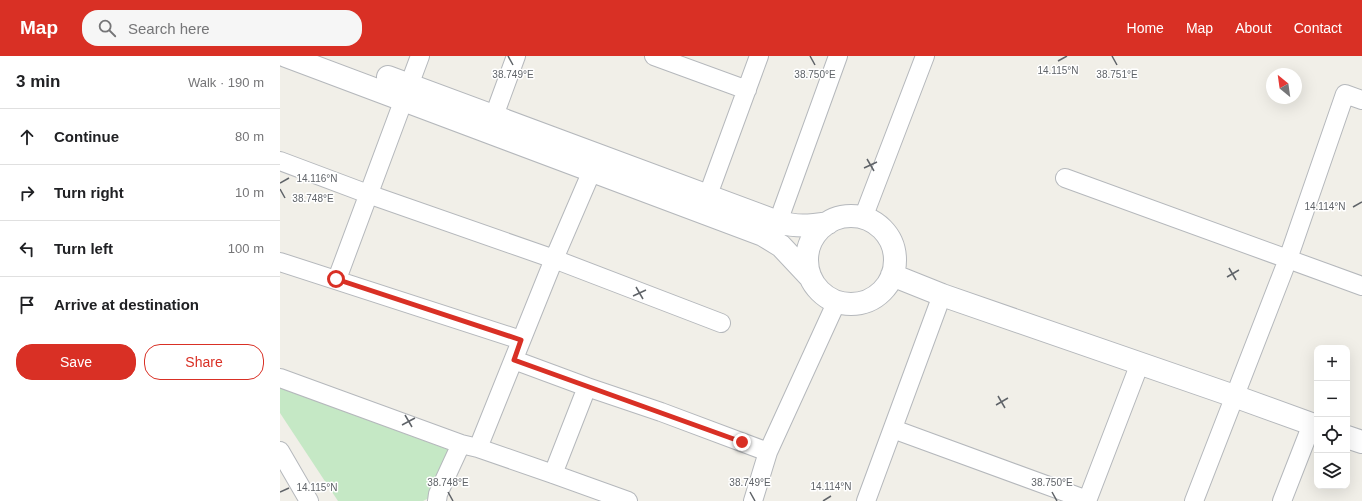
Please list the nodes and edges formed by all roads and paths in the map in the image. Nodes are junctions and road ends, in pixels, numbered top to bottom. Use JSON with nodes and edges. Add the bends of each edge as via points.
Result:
{"nodes":[{"id":1,"x":286,"y":56,"type":"edge"},
{"id":2,"x":330,"y":56,"type":"edge"},
{"id":3,"x":420,"y":56,"type":"edge"},
{"id":4,"x":516,"y":56,"type":"edge"},
{"id":5,"x":654,"y":56,"type":"edge"},
{"id":6,"x":759,"y":56,"type":"edge"},
{"id":7,"x":838,"y":56,"type":"edge"},
{"id":8,"x":925,"y":56,"type":"edge"},
{"id":9,"x":747,"y":90,"type":"junction"},
{"id":10,"x":406,"y":92,"type":"junction"},
{"id":11,"x":1362,"y":100,"type":"edge"},
{"id":12,"x":494,"y":116,"type":"junction"},
{"id":13,"x":280,"y":161,"type":"edge"},
{"id":14,"x":595,"y":163,"type":"junction"},
{"id":15,"x":1065,"y":178,"type":"dead end"},
{"id":16,"x":368,"y":194,"type":"junction"},
{"id":17,"x":708,"y":195,"type":"junction"},
{"id":18,"x":863,"y":218,"type":"junction"},
{"id":19,"x":778,"y":222,"type":"junction"},
{"id":20,"x":828,"y":223,"type":"junction"},
{"id":21,"x":1288,"y":258,"type":"junction"},
{"id":22,"x":554,"y":259,"type":"junction"},
{"id":23,"x":280,"y":262,"type":"edge"},
{"id":24,"x":892,"y":275,"type":"junction"},
{"id":25,"x":811,"y":278,"type":"junction"},
{"id":26,"x":336,"y":279,"type":"junction"},
{"id":27,"x":1362,"y":286,"type":"edge"},
{"id":28,"x":942,"y":294,"type":"junction"},
{"id":29,"x":837,"y":301,"type":"junction"},
{"id":30,"x":721,"y":323,"type":"dead end"},
{"id":31,"x":521,"y":340,"type":"junction"},
{"id":32,"x":514,"y":360,"type":"junction"},
{"id":33,"x":1140,"y":363,"type":"junction"},
{"id":34,"x":280,"y":378,"type":"edge"},
{"id":35,"x":587,"y":387,"type":"junction"},
{"id":36,"x":1234,"y":396,"type":"junction"},
{"id":37,"x":1314,"y":425,"type":"edge"},
{"id":38,"x":1314,"y":427,"type":"edge"},
{"id":39,"x":893,"y":429,"type":"junction"},
{"id":40,"x":1350,"y":438,"type":"edge"},
{"id":41,"x":1362,"y":442,"type":"edge"},
{"id":42,"x":461,"y":444,"type":"junction"},
{"id":43,"x":478,"y":448,"type":"junction"},
{"id":44,"x":280,"y":451,"type":"edge"},
{"id":45,"x":768,"y":452,"type":"junction"},
{"id":46,"x":554,"y":474,"type":"junction"},
{"id":47,"x":1087,"y":500,"type":"edge"},
{"id":48,"x":309,"y":501,"type":"edge"},
{"id":49,"x":437,"y":501,"type":"edge"},
{"id":50,"x":628,"y":501,"type":"edge"},
{"id":51,"x":753,"y":501,"type":"edge"},
{"id":52,"x":866,"y":501,"type":"edge"},
{"id":53,"x":1194,"y":501,"type":"edge"},
{"id":54,"x":1282,"y":501,"type":"edge"}],
"edges":[{"from":1,"to":10,"type":"street"},
{"from":2,"to":10,"type":"street"},
{"from":3,"to":10,"type":"street"},
{"from":4,"to":12,"type":"street"},
{"from":5,"to":9,"type":"street"},
{"from":6,"to":9,"type":"street"},
{"from":7,"to":19,"type":"street"},
{"from":8,"to":18,"type":"street"},
{"from":9,"to":17,"type":"street"},
{"from":10,"to":12,"type":"street"},
{"from":10,"to":14,"type":"street"},
{"from":10,"to":16,"type":"street"},
{"from":11,"to":21,"type":"street","via":[[1345,94]]},
{"from":12,"to":14,"type":"street"},
{"from":13,"to":16,"type":"street"},
{"from":14,"to":17,"type":"street"},
{"from":14,"to":22,"type":"street"},
{"from":14,"to":25,"type":"street","via":[[763,235],[782,246]]},
{"from":15,"to":21,"type":"street"},
{"from":16,"to":22,"type":"street"},
{"from":16,"to":26,"type":"street"},
{"from":17,"to":19,"type":"street"},
{"from":18,"to":20,"type":"street","via":[[848,216]]},
{"from":18,"to":24,"type":"street","via":[[878,225],[891,241],[895,262]]},
{"from":19,"to":20,"type":"street","via":[[797,226]]},
{"from":20,"to":25,"type":"street","via":[[819,230],[809,248],[807,258]]},
{"from":21,"to":27,"type":"street"},
{"from":21,"to":36,"type":"street"},
{"from":22,"to":30,"type":"street"},
{"from":22,"to":31,"type":"street"},
{"from":23,"to":26,"type":"street"},
{"from":24,"to":28,"type":"street"},
{"from":24,"to":29,"type":"street","via":[[889,282],[874,297],[854,303]]},
{"from":25,"to":29,"type":"street","via":[[824,295]]},
{"from":26,"to":31,"type":"street"},
{"from":28,"to":33,"type":"street"},
{"from":28,"to":39,"type":"street"},
{"from":29,"to":45,"type":"street"},
{"from":31,"to":32,"type":"street"},
{"from":32,"to":35,"type":"street"},
{"from":32,"to":43,"type":"street"},
{"from":33,"to":36,"type":"street"},
{"from":33,"to":47,"type":"street"},
{"from":34,"to":42,"type":"street"},
{"from":35,"to":45,"type":"street"},
{"from":35,"to":46,"type":"street"},
{"from":36,"to":37,"type":"street"},
{"from":36,"to":53,"type":"street"},
{"from":38,"to":54,"type":"street"},
{"from":39,"to":47,"type":"street"},
{"from":39,"to":52,"type":"street"},
{"from":40,"to":41,"type":"street"},
{"from":42,"to":43,"type":"street"},
{"from":42,"to":49,"type":"street"},
{"from":43,"to":46,"type":"street"},
{"from":44,"to":48,"type":"street"},
{"from":45,"to":51,"type":"street"},
{"from":46,"to":50,"type":"street"}]}
